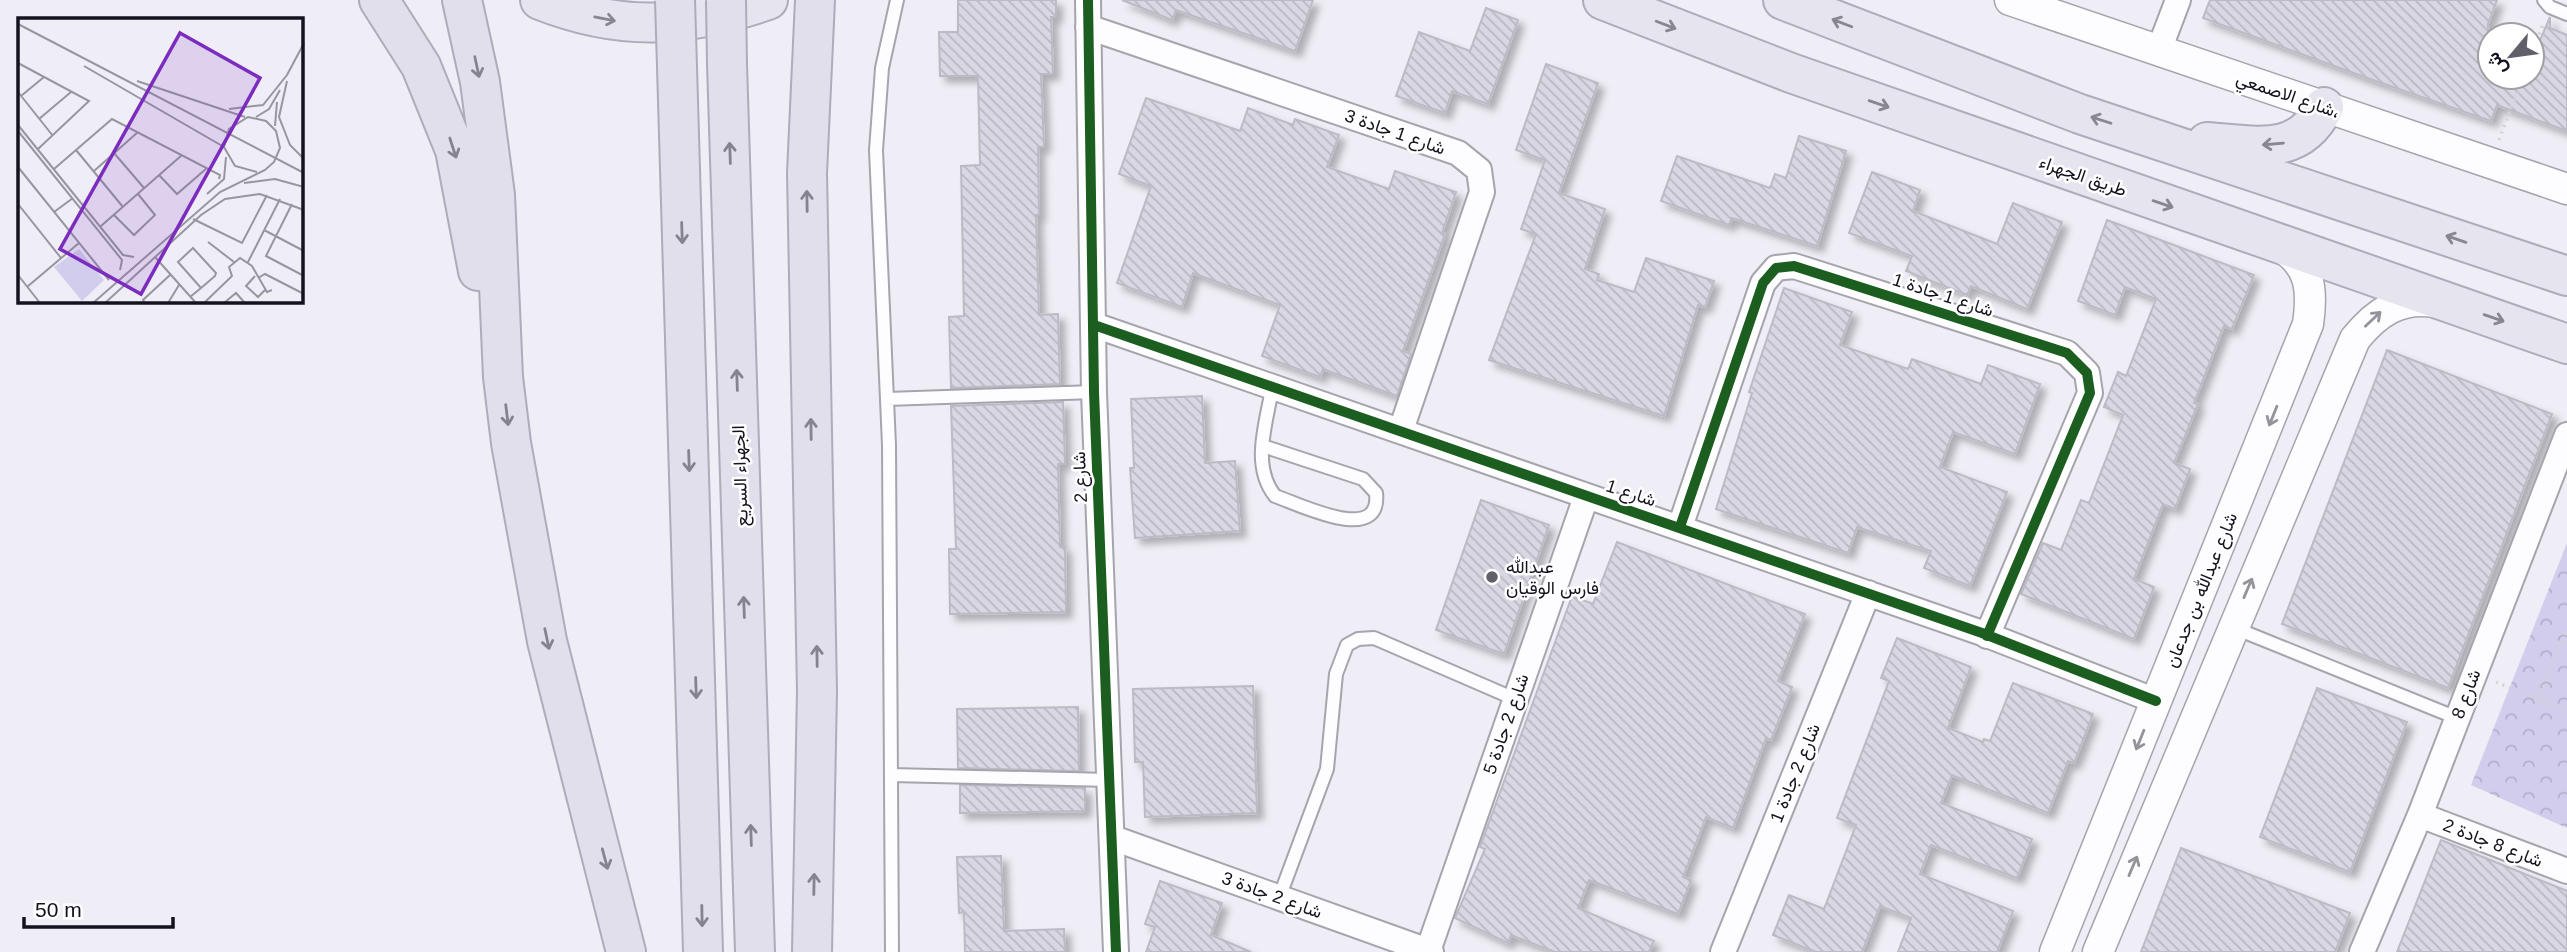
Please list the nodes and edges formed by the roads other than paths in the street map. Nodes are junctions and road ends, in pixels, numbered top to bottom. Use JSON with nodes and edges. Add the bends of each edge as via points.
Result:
{"nodes":[{"id":1,"x":379,"y":0,"type":"edge"},
{"id":2,"x":462,"y":0,"type":"edge"},
{"id":3,"x":540,"y":0,"type":"edge"},
{"id":4,"x":675,"y":0,"type":"edge"},
{"id":5,"x":726,"y":0,"type":"edge"},
{"id":6,"x":768,"y":0,"type":"edge"},
{"id":7,"x":815,"y":0,"type":"edge"},
{"id":8,"x":897,"y":0,"type":"edge"},
{"id":9,"x":1088,"y":0,"type":"edge"},
{"id":10,"x":1602,"y":0,"type":"edge"},
{"id":11,"x":1783,"y":0,"type":"edge"},
{"id":12,"x":2010,"y":0,"type":"edge"},
{"id":13,"x":2178,"y":0,"type":"edge"},
{"id":14,"x":2547,"y":3,"type":"edge"},
{"id":15,"x":2567,"y":14,"type":"edge"},
{"id":16,"x":1088,"y":27,"type":"junction"},
{"id":17,"x":2159,"y":50,"type":"junction"},
{"id":18,"x":2324,"y":107,"type":"junction"},
{"id":19,"x":2156,"y":139,"type":"junction"},
{"id":20,"x":2567,"y":189,"type":"edge"},
{"id":21,"x":2269,"y":240,"type":"junction"},
{"id":22,"x":2567,"y":276,"type":"edge"},
{"id":23,"x":2453,"y":304,"type":"junction"},
{"id":24,"x":1094,"y":325,"type":"junction"},
{"id":25,"x":2567,"y":344,"type":"edge"},
{"id":26,"x":2299,"y":353,"type":"junction"},
{"id":27,"x":503,"y":377,"type":"junction"},
{"id":28,"x":2338,"y":377,"type":"junction"},
{"id":29,"x":1272,"y":389,"type":"junction"},
{"id":30,"x":1094,"y":392,"type":"junction"},
{"id":31,"x":887,"y":400,"type":"junction"},
{"id":32,"x":1401,"y":430,"type":"junction"},
{"id":33,"x":2567,"y":435,"type":"edge"},
{"id":34,"x":1263,"y":446,"type":"junction"},
{"id":35,"x":1586,"y":497,"type":"junction"},
{"id":36,"x":1680,"y":527,"type":"junction"},
{"id":37,"x":1868,"y":593,"type":"junction"},
{"id":38,"x":2231,"y":627,"type":"junction"},
{"id":39,"x":1987,"y":636,"type":"junction"},
{"id":40,"x":1515,"y":699,"type":"junction"},
{"id":41,"x":2156,"y":701,"type":"junction"},
{"id":42,"x":2457,"y":718,"type":"junction"},
{"id":43,"x":891,"y":775,"type":"junction"},
{"id":44,"x":1110,"y":780,"type":"junction"},
{"id":45,"x":2420,"y":815,"type":"junction"},
{"id":46,"x":1113,"y":838,"type":"junction"},
{"id":47,"x":2567,"y":871,"type":"edge"},
{"id":48,"x":2080,"y":890,"type":"junction"},
{"id":49,"x":1279,"y":898,"type":"junction"},
{"id":50,"x":2116,"y":906,"type":"junction"},
{"id":51,"x":2059,"y":941,"type":"edge"},
{"id":52,"x":1430,"y":951,"type":"edge"},
{"id":53,"x":626,"y":952,"type":"edge"},
{"id":54,"x":703,"y":952,"type":"edge"},
{"id":55,"x":755,"y":952,"type":"edge"},
{"id":56,"x":813,"y":952,"type":"edge"},
{"id":57,"x":892,"y":952,"type":"edge"},
{"id":58,"x":1116,"y":952,"type":"edge"},
{"id":59,"x":1723,"y":952,"type":"edge"},
{"id":60,"x":2098,"y":952,"type":"edge"},
{"id":61,"x":2362,"y":952,"type":"edge"}],
"edges":[{"from":1,"to":27,"type":"highway","one_way":true,"via":[[421,65],[455,150]]},
{"from":2,"to":27,"type":"highway","one_way":true,"via":[[480,82],[495,195]]},
{"from":3,"to":6,"type":"highway","one_way":true,"via":[[572,13],[622,23],[673,24],[723,16]]},
{"from":4,"to":54,"type":"highway","one_way":true,"bridge":true},
{"from":55,"to":5,"type":"highway","name":"الجهراء السريع","one_way":true,"bridge":true},
{"from":56,"to":7,"type":"highway","one_way":true,"via":[[817,691],[807,173]]},
{"from":8,"to":31,"type":"lane","via":[[882,68],[876,150]]},
{"from":9,"to":16,"type":"street","name":"شارع 2"},
{"from":10,"to":21,"type":"highway","name":"طريق الجهراء","one_way":true,"via":[[1791,73]]},
{"from":19,"to":11,"type":"highway","one_way":true},
{"from":12,"to":17,"type":"street","name":"شارع الاصمعي،"},
{"from":13,"to":17,"type":"street"},
{"from":14,"to":15,"type":"lane"},
{"from":16,"to":24,"type":"street","name":"شارع 2"},
{"from":16,"to":32,"type":"street","name":"شارع 1 جادة 3","via":[[1458,153],[1479,170],[1482,192]]},
{"from":17,"to":18,"type":"street","name":"شارع الاصمعي،"},
{"from":18,"to":19,"type":"highway","one_way":true,"via":[[2316,123],[2295,141],[2269,146]]},
{"from":18,"to":20,"type":"street","name":"شارع الاصمعي،"},
{"from":22,"to":19,"type":"highway","one_way":true},
{"from":21,"to":23,"type":"highway","name":"طريق الجهراء"},
{"from":21,"to":26,"type":"street","name":"شارع عبدالله بن جدعان","via":[[2288,251],[2311,286],[2308,324]]},
{"from":23,"to":25,"type":"highway","name":"طريق الجهراء","one_way":true},
{"from":28,"to":23,"type":"street","one_way":true,"via":[[2355,339],[2373,317],[2392,305]]},
{"from":24,"to":29,"type":"street","name":"شارع 1"},
{"from":24,"to":30,"type":"street","name":"شارع 2"},
{"from":26,"to":28,"type":"street","via":[[2313,347],[2330,351],[2339,363]]},
{"from":26,"to":41,"type":"street","name":"شارع عبدالله بن جدعان","one_way":true},
{"from":27,"to":53,"type":"highway","one_way":true,"via":[[547,641]]},
{"from":38,"to":28,"type":"street","one_way":true},
{"from":29,"to":32,"type":"street","name":"شارع 1"},
{"from":29,"to":34,"type":"lane"},
{"from":30,"to":31,"type":"lane"},
{"from":30,"to":44,"type":"street","name":"شارع 2"},
{"from":31,"to":43,"type":"lane"},
{"from":32,"to":35,"type":"street","name":"شارع 1"},
{"from":33,"to":42,"type":"street","name":"شارع 8"},
{"from":34,"to":34,"type":"lane","via":[[1263,477],[1275,496],[1348,521],[1373,511],[1376,493],[1363,479]]},
{"from":35,"to":36,"type":"street","name":"شارع 1"},
{"from":35,"to":40,"type":"street","name":"شارع 2 جادة 5"},
{"from":36,"to":37,"type":"street","name":"شارع 1"},
{"from":36,"to":39,"type":"street","name":"شارع 1 جادة 1","via":[[1763,283],[1776,268],[1794,266],[2067,353],[2087,373],[2090,393]]},
{"from":37,"to":39,"type":"street","name":"شارع 1"},
{"from":37,"to":59,"type":"street","name":"شارع 2 جادة 1"},
{"from":38,"to":42,"type":"lane"},
{"from":50,"to":38,"type":"street","one_way":true},
{"from":39,"to":41,"type":"street","name":"شارع 1"},
{"from":40,"to":49,"type":"lane","via":[[1374,638],[1347,645],[1336,674],[1327,769]]},
{"from":40,"to":52,"type":"street","name":"شارع 2 جادة 5"},
{"from":41,"to":48,"type":"street","name":"شارع عبدالله بن جدعان","one_way":true},
{"from":42,"to":45,"type":"street","name":"شارع 8"},
{"from":43,"to":44,"type":"lane"},
{"from":43,"to":57,"type":"lane"},
{"from":44,"to":46,"type":"street","name":"شارع 2"},
{"from":45,"to":47,"type":"street","name":"شارع 8 جادة 2"},
{"from":45,"to":61,"type":"street","name":"شارع 8"},
{"from":46,"to":49,"type":"street","name":"شارع 2 جادة 3"},
{"from":46,"to":58,"type":"street","name":"شارع 2"},
{"from":48,"to":50,"type":"street","via":[[2095,913]]},
{"from":48,"to":51,"type":"street","name":"شارع عبدالله بن جدعان"},
{"from":49,"to":52,"type":"street","name":"شارع 2 جادة 3"},
{"from":50,"to":60,"type":"street"},
{"from":51,"to":60,"type":"street","via":[[2077,924],[2090,928]]}]}
